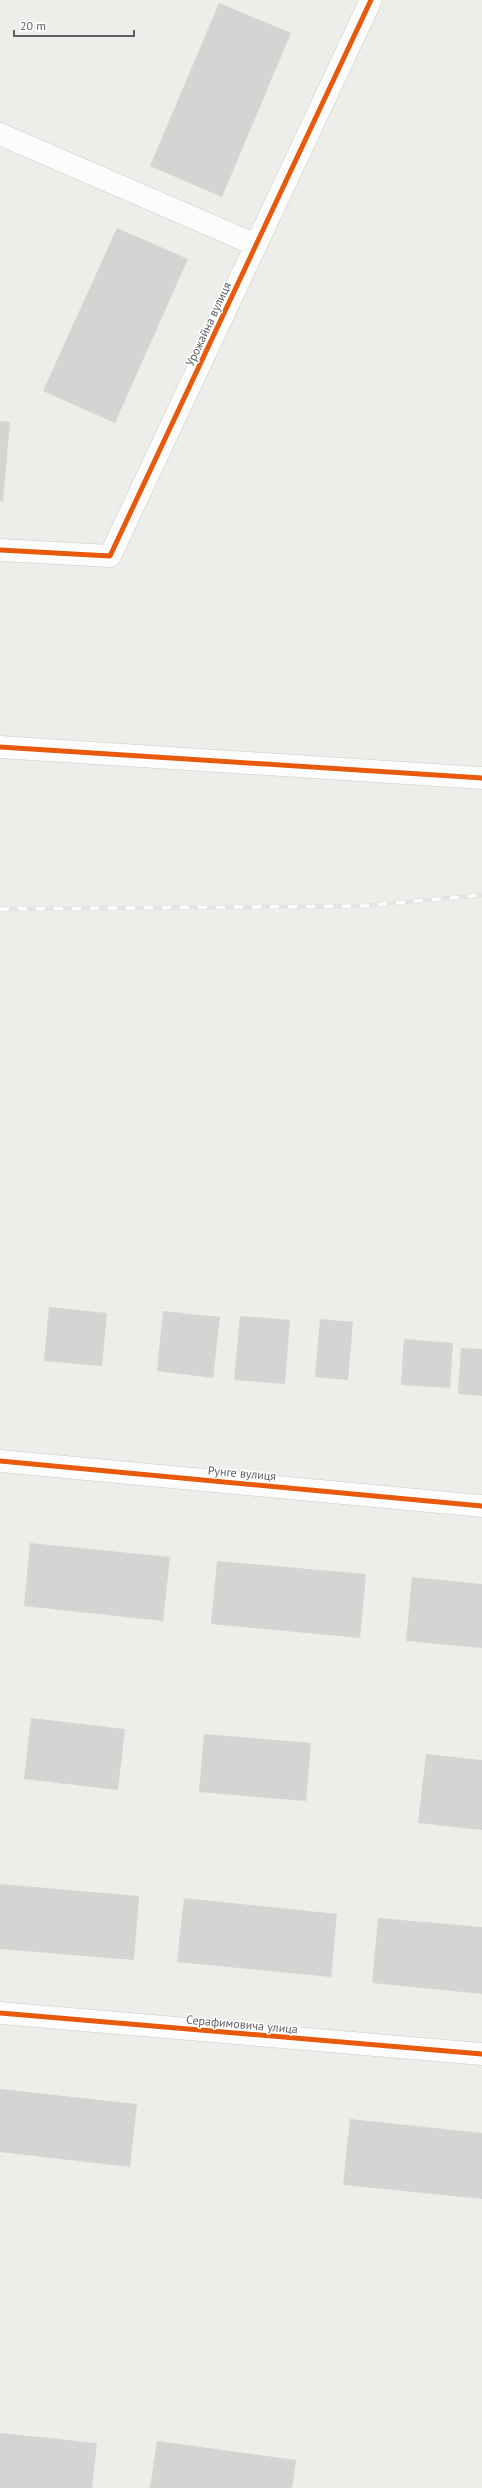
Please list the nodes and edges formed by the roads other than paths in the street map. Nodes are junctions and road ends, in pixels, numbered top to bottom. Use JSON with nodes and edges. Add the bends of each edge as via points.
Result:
{"nodes":[{"id":1,"x":371,"y":0,"type":"edge"},
{"id":2,"x":0,"y":134,"type":"edge"},
{"id":3,"x":256,"y":244,"type":"junction"},
{"id":4,"x":0,"y":550,"type":"edge"},
{"id":5,"x":0,"y":747,"type":"edge"},
{"id":6,"x":482,"y":778,"type":"edge"},
{"id":7,"x":0,"y":1461,"type":"edge"},
{"id":8,"x":482,"y":1506,"type":"edge"},
{"id":9,"x":0,"y":2013,"type":"edge"},
{"id":10,"x":482,"y":2054,"type":"edge"}],
"edges":[{"from":1,"to":3,"type":"street","name":"Урожайна вулиця"},
{"from":2,"to":3,"type":"street"},
{"from":3,"to":4,"type":"street","name":"Урожайна вулиця","via":[[110,556]]},
{"from":5,"to":6,"type":"street"},
{"from":7,"to":8,"type":"street","name":"Рунге вулиця"},
{"from":9,"to":10,"type":"street","name":"Серафимовича улица"}]}
